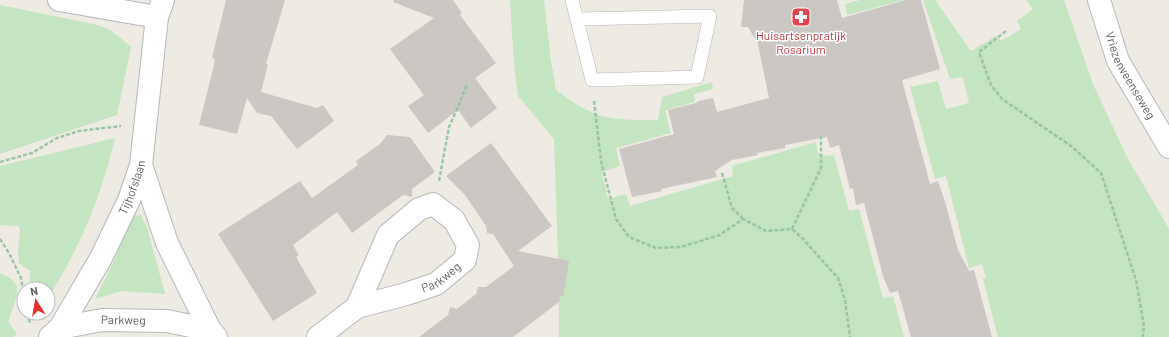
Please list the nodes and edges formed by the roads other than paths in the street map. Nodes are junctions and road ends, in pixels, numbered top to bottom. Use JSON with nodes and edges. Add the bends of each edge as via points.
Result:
{"nodes":[{"id":1,"x":58,"y":0,"type":"edge"},
{"id":2,"x":572,"y":0,"type":"edge"},
{"id":3,"x":1099,"y":0,"type":"edge"},
{"id":4,"x":158,"y":6,"type":"edge"},
{"id":5,"x":578,"y":19,"type":"junction"},
{"id":6,"x":1169,"y":147,"type":"edge"},
{"id":7,"x":141,"y":165,"type":"junction"},
{"id":8,"x":357,"y":307,"type":"junction"},
{"id":9,"x":55,"y":333,"type":"edge"},
{"id":10,"x":213,"y":334,"type":"edge"},
{"id":11,"x":318,"y":337,"type":"edge"}],
"edges":[{"from":1,"to":4,"type":"street"},
{"from":2,"to":5,"type":"lane"},
{"from":3,"to":6,"type":"street","name":"Vriezenveenseweg","via":[[1118,61]]},
{"from":4,"to":7,"type":"street","name":"Tijhofslaan"},
{"from":5,"to":5,"type":"lane","via":[[710,16],[697,76],[592,80]]},
{"from":7,"to":9,"type":"street","name":"Tijhofslaan","via":[[129,200],[101,258]]},
{"from":7,"to":10,"type":"street","name":"Parkweg","via":[[167,243]]},
{"from":8,"to":8,"type":"street","name":"Parkweg","via":[[388,235],[418,209],[433,204],[454,220],[468,245],[465,260],[436,284]]},
{"from":8,"to":11,"type":"street","name":"Parkweg"},
{"from":9,"to":10,"type":"street","name":"Parkweg","via":[[102,320],[131,320],[167,321]]}]}
